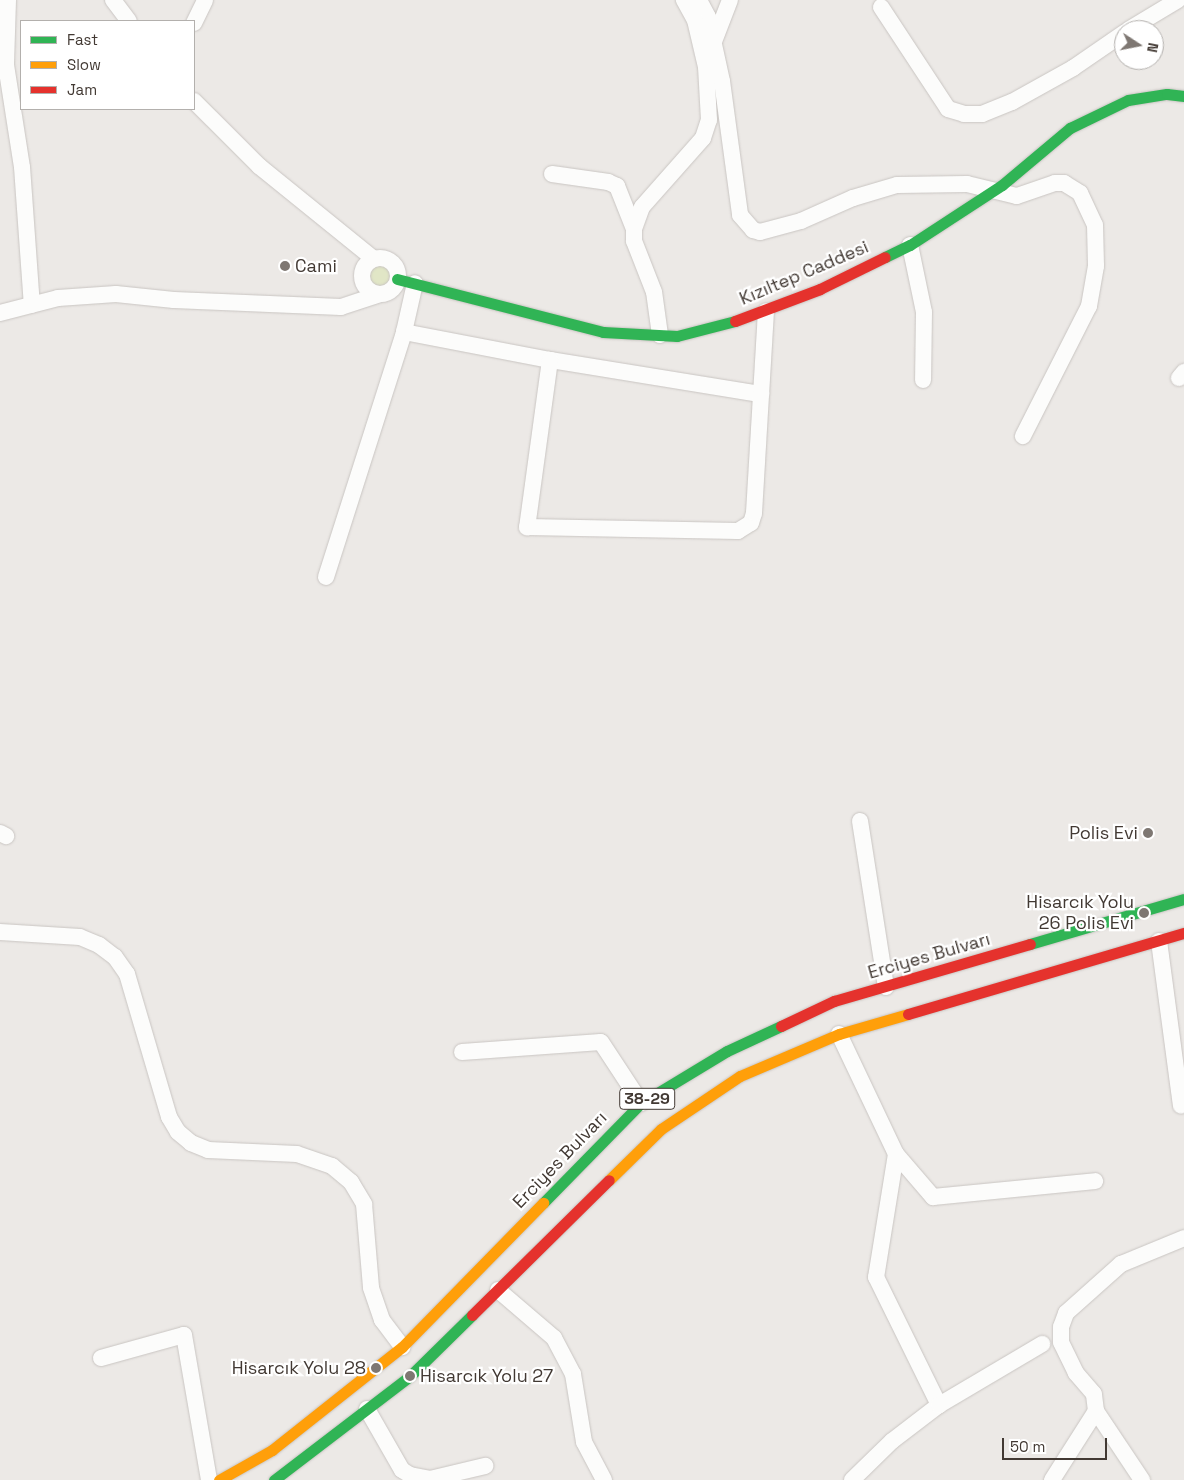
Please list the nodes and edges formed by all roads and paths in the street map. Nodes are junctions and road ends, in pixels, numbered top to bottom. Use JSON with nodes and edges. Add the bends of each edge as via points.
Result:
{"nodes":[{"id":1,"x":8,"y":0,"type":"edge"},
{"id":2,"x":113,"y":0,"type":"edge"},
{"id":3,"x":205,"y":0,"type":"edge"},
{"id":4,"x":684,"y":0,"type":"edge"},
{"id":5,"x":699,"y":0,"type":"edge"},
{"id":6,"x":730,"y":0,"type":"edge"},
{"id":7,"x":1178,"y":0,"type":"edge"},
{"id":8,"x":881,"y":7,"type":"dead end"},
{"id":9,"x":128,"y":20,"type":"edge"},
{"id":10,"x":1145,"y":20,"type":"edge"},
{"id":11,"x":195,"y":21,"type":"edge"},
{"id":12,"x":1114,"y":40,"type":"edge"},
{"id":13,"x":713,"y":44,"type":"junction"},
{"id":14,"x":1167,"y":94,"type":"junction"},
{"id":15,"x":1184,"y":96,"type":"edge"},
{"id":16,"x":1184,"y":100,"type":"edge"},
{"id":17,"x":195,"y":102,"type":"edge"},
{"id":18,"x":552,"y":174,"type":"dead end"},
{"id":19,"x":992,"y":191,"type":"junction"},
{"id":20,"x":634,"y":229,"type":"junction"},
{"id":21,"x":910,"y":245,"type":"junction"},
{"id":22,"x":374,"y":259,"type":"junction"},
{"id":23,"x":397,"y":279,"type":"junction"},
{"id":24,"x":415,"y":283,"type":"junction"},
{"id":25,"x":380,"y":294,"type":"junction"},
{"id":26,"x":32,"y":305,"type":"junction"},
{"id":27,"x":766,"y":310,"type":"junction"},
{"id":28,"x":0,"y":312,"type":"edge"},
{"id":29,"x":404,"y":332,"type":"junction"},
{"id":30,"x":660,"y":335,"type":"junction"},
{"id":31,"x":550,"y":360,"type":"junction"},
{"id":32,"x":923,"y":380,"type":"dead end"},
{"id":33,"x":761,"y":394,"type":"junction"},
{"id":34,"x":1023,"y":436,"type":"dead end"},
{"id":35,"x":326,"y":577,"type":"dead end"},
{"id":36,"x":860,"y":821,"type":"dead end"},
{"id":37,"x":1184,"y":899,"type":"edge"},
{"id":38,"x":0,"y":932,"type":"edge"},
{"id":39,"x":1184,"y":932,"type":"edge"},
{"id":40,"x":1159,"y":941,"type":"junction"},
{"id":41,"x":886,"y":987,"type":"junction"},
{"id":42,"x":839,"y":1034,"type":"junction"},
{"id":43,"x":462,"y":1052,"type":"dead end"},
{"id":44,"x":640,"y":1103,"type":"junction"},
{"id":45,"x":1181,"y":1106,"type":"dead end"},
{"id":46,"x":896,"y":1154,"type":"junction"},
{"id":47,"x":1095,"y":1181,"type":"dead end"},
{"id":48,"x":1184,"y":1238,"type":"edge"},
{"id":49,"x":498,"y":1290,"type":"junction"},
{"id":50,"x":1042,"y":1344,"type":"dead end"},
{"id":51,"x":402,"y":1347,"type":"junction"},
{"id":52,"x":101,"y":1358,"type":"dead end"},
{"id":53,"x":939,"y":1405,"type":"junction"},
{"id":54,"x":367,"y":1409,"type":"junction"},
{"id":55,"x":1096,"y":1411,"type":"junction"},
{"id":56,"x":485,"y":1466,"type":"dead end"},
{"id":57,"x":282,"y":1478,"type":"edge"},
{"id":58,"x":209,"y":1480,"type":"edge"},
{"id":59,"x":219,"y":1480,"type":"edge"},
{"id":60,"x":604,"y":1480,"type":"edge"},
{"id":61,"x":852,"y":1480,"type":"edge"},
{"id":62,"x":1052,"y":1480,"type":"edge"},
{"id":63,"x":1142,"y":1480,"type":"edge"}],
"edges":[{"from":1,"to":26,"type":"street","via":[[6,65],[22,167]]},
{"from":2,"to":9,"type":"street"},
{"from":3,"to":11,"type":"street"},
{"from":4,"to":20,"type":"street","via":[[695,20],[706,68],[709,120],[703,138],[642,207]]},
{"from":5,"to":13,"type":"street","via":[[708,16]]},
{"from":6,"to":13,"type":"street"},
{"from":7,"to":10,"type":"street"},
{"from":8,"to":12,"type":"street","via":[[948,109],[964,114],[982,114],[1012,102],[1073,68]]},
{"from":13,"to":19,"type":"street","via":[[740,215],[753,230],[760,232],[801,221],[853,198],[897,185],[967,184]]},
{"from":14,"to":15,"type":"main road","name":"Kızıltep Caddesi"},
{"from":14,"to":16,"type":"street"},
{"from":14,"to":19,"type":"main road","name":"Kızıltep Caddesi","via":[[1128,100],[1070,128]]},
{"from":17,"to":22,"type":"street","via":[[259,166]]},
{"from":18,"to":20,"type":"street","via":[[617,186]]},
{"from":19,"to":21,"type":"main road","name":"Kızıltep Caddesi"},
{"from":19,"to":34,"type":"street","via":[[1017,196],[1064,183],[1080,193],[1095,225],[1096,266],[1089,306]]},
{"from":20,"to":30,"type":"street","via":[[634,241],[654,292]]},
{"from":21,"to":27,"type":"main road","name":"Kızıltep Caddesi","via":[[820,290]]},
{"from":21,"to":32,"type":"street","via":[[924,312]]},
{"from":22,"to":23,"type":"street","via":[[391,262]]},
{"from":22,"to":25,"type":"street","via":[[364,267],[362,279],[368,290]]},
{"from":23,"to":24,"type":"main road","name":"Kızıltep Caddesi"},
{"from":23,"to":25,"type":"street","via":[[391,290]]},
{"from":24,"to":29,"type":"street"},
{"from":24,"to":30,"type":"main road","name":"Kızıltep Caddesi","via":[[603,332]]},
{"from":25,"to":26,"type":"street","via":[[341,307],[174,300],[116,294],[58,298]]},
{"from":26,"to":28,"type":"street"},
{"from":27,"to":30,"type":"main road","name":"Kızıltep Caddesi","via":[[677,336]]},
{"from":27,"to":33,"type":"street"},
{"from":29,"to":31,"type":"street"},
{"from":29,"to":35,"type":"street"},
{"from":31,"to":33,"type":"street"},
{"from":31,"to":33,"type":"street","via":[[527,527],[744,530],[754,513]]},
{"from":36,"to":41,"type":"street"},
{"from":37,"to":41,"type":"main road","name":"Erciyes Bulvarı","number":"38-29"},
{"from":38,"to":51,"type":"street","via":[[80,937],[115,957],[127,974],[169,1117],[178,1132],[191,1143],[208,1150],[297,1154],[332,1166],[351,1182],[364,1204],[371,1288],[382,1320]]},
{"from":39,"to":40,"type":"main road","number":"38-29"},
{"from":40,"to":42,"type":"main road","number":"38-29"},
{"from":40,"to":45,"type":"street"},
{"from":41,"to":44,"type":"main road","name":"Erciyes Bulvarı","number":"38-29","via":[[817,1007],[727,1051]]},
{"from":42,"to":46,"type":"street"},
{"from":42,"to":49,"type":"main road","number":"38-29","via":[[740,1076],[661,1129]]},
{"from":43,"to":44,"type":"street","via":[[601,1042]]},
{"from":44,"to":51,"type":"main road","name":"Erciyes Bulvarı","number":"38-29"},
{"from":46,"to":47,"type":"street","via":[[933,1197]]},
{"from":46,"to":53,"type":"street","via":[[876,1277]]},
{"from":48,"to":55,"type":"street","via":[[1121,1264],[1066,1313],[1061,1327],[1061,1342],[1076,1373],[1094,1394]]},
{"from":49,"to":54,"type":"main road","number":"38-29","via":[[410,1376]]},
{"from":49,"to":60,"type":"street","via":[[554,1338],[574,1374],[584,1442]]},
{"from":50,"to":53,"type":"street"},
{"from":51,"to":59,"type":"main road","name":"Erciyes Bulvarı","number":"38-29","via":[[272,1450]]},
{"from":52,"to":58,"type":"street","via":[[184,1335]]},
{"from":53,"to":61,"type":"street","via":[[892,1441]]},
{"from":54,"to":56,"type":"street","via":[[402,1470],[410,1475],[430,1479]]},
{"from":54,"to":57,"type":"main road","number":"38-29"},
{"from":55,"to":62,"type":"street"},
{"from":55,"to":63,"type":"street"}]}
